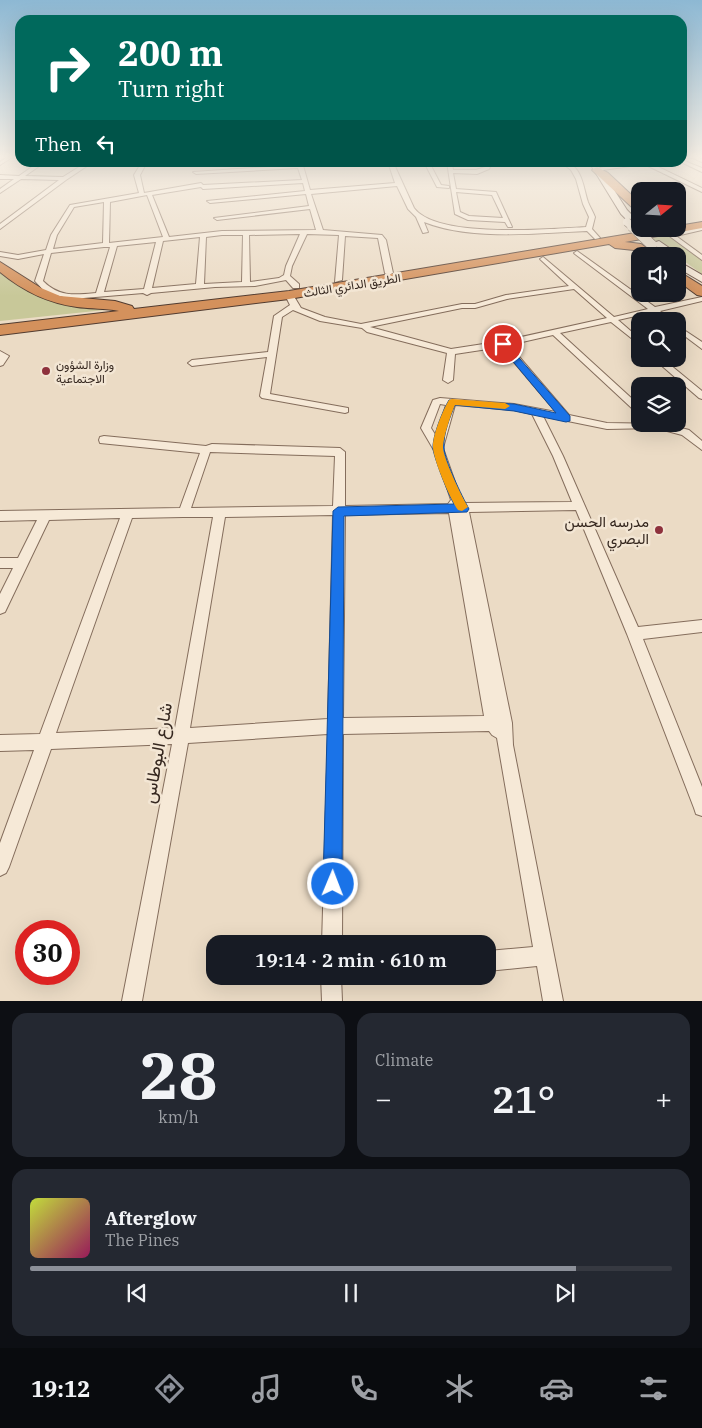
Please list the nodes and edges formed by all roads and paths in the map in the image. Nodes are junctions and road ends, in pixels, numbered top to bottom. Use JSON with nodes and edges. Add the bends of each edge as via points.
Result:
{"nodes":[{"id":1,"x":210,"y":202,"type":"edge"},
{"id":2,"x":32,"y":203,"type":"edge"},
{"id":3,"x":91,"y":203,"type":"edge"},
{"id":4,"x":107,"y":203,"type":"edge"},
{"id":5,"x":149,"y":203,"type":"edge"},
{"id":6,"x":312,"y":203,"type":"edge"},
{"id":7,"x":409,"y":203,"type":"edge"},
{"id":8,"x":454,"y":203,"type":"edge"},
{"id":9,"x":498,"y":203,"type":"edge"},
{"id":10,"x":585,"y":203,"type":"edge"},
{"id":11,"x":611,"y":203,"type":"edge"},
{"id":12,"x":618,"y":203,"type":"edge"},
{"id":13,"x":313,"y":207,"type":"junction"},
{"id":14,"x":8,"y":214,"type":"dead end"},
{"id":15,"x":17,"y":214,"type":"junction"},
{"id":16,"x":702,"y":215,"type":"edge"},
{"id":17,"x":419,"y":217,"type":"junction"},
{"id":18,"x":217,"y":218,"type":"junction"},
{"id":19,"x":686,"y":218,"type":"edge"},
{"id":20,"x":702,"y":219,"type":"edge"},
{"id":21,"x":506,"y":220,"type":"junction"},
{"id":22,"x":630,"y":221,"type":"junction"},
{"id":23,"x":686,"y":222,"type":"edge"},
{"id":24,"x":702,"y":226,"type":"edge"},
{"id":25,"x":0,"y":227,"type":"edge"},
{"id":26,"x":631,"y":230,"type":"edge"},
{"id":27,"x":515,"y":231,"type":"junction"},
{"id":28,"x":320,"y":232,"type":"junction"},
{"id":29,"x":425,"y":232,"type":"dead end"},
{"id":30,"x":246,"y":233,"type":"junction"},
{"id":31,"x":304,"y":233,"type":"junction"},
{"id":32,"x":593,"y":233,"type":"junction"},
{"id":33,"x":222,"y":234,"type":"junction"},
{"id":34,"x":342,"y":234,"type":"junction"},
{"id":35,"x":203,"y":236,"type":"junction"},
{"id":36,"x":163,"y":239,"type":"junction"},
{"id":37,"x":110,"y":245,"type":"junction"},
{"id":38,"x":645,"y":247,"type":"edge"},
{"id":39,"x":653,"y":247,"type":"edge"},
{"id":40,"x":578,"y":250,"type":"junction"},
{"id":41,"x":47,"y":252,"type":"junction"},
{"id":42,"x":0,"y":254,"type":"edge"},
{"id":43,"x":702,"y":258,"type":"edge"},
{"id":44,"x":543,"y":259,"type":"dead end"},
{"id":45,"x":686,"y":264,"type":"edge"},
{"id":46,"x":0,"y":266,"type":"edge"},
{"id":47,"x":686,"y":269,"type":"edge"},
{"id":48,"x":389,"y":273,"type":"junction"},
{"id":49,"x":702,"y":274,"type":"edge"},
{"id":50,"x":338,"y":280,"type":"junction"},
{"id":51,"x":702,"y":280,"type":"edge"},
{"id":52,"x":686,"y":281,"type":"edge"},
{"id":53,"x":200,"y":286,"type":"junction"},
{"id":54,"x":253,"y":287,"type":"junction"},
{"id":55,"x":575,"y":287,"type":"junction"},
{"id":56,"x":291,"y":291,"type":"junction"},
{"id":57,"x":148,"y":292,"type":"junction"},
{"id":58,"x":702,"y":292,"type":"edge"},
{"id":59,"x":99,"y":295,"type":"junction"},
{"id":60,"x":702,"y":299,"type":"edge"},
{"id":61,"x":127,"y":309,"type":"junction"},
{"id":62,"x":656,"y":311,"type":"junction"},
{"id":63,"x":613,"y":320,"type":"junction"},
{"id":64,"x":0,"y":323,"type":"edge"},
{"id":65,"x":367,"y":328,"type":"junction"},
{"id":66,"x":0,"y":330,"type":"edge"},
{"id":67,"x":554,"y":332,"type":"junction"},
{"id":68,"x":686,"y":334,"type":"edge"},
{"id":69,"x":631,"y":335,"type":"edge"},
{"id":70,"x":503,"y":344,"type":"junction"},
{"id":71,"x":702,"y":346,"type":"edge"},
{"id":72,"x":452,"y":352,"type":"junction"},
{"id":73,"x":0,"y":354,"type":"edge"},
{"id":74,"x":272,"y":354,"type":"junction"},
{"id":75,"x":0,"y":363,"type":"edge"},
{"id":76,"x":192,"y":363,"type":"dead end"},
{"id":77,"x":667,"y":367,"type":"edge"},
{"id":78,"x":448,"y":380,"type":"dead end"},
{"id":79,"x":702,"y":385,"type":"edge"},
{"id":80,"x":691,"y":387,"type":"junction"},
{"id":81,"x":702,"y":396,"type":"edge"},
{"id":82,"x":452,"y":402,"type":"junction"},
{"id":83,"x":631,"y":403,"type":"edge"},
{"id":84,"x":345,"y":410,"type":"dead end"},
{"id":85,"x":536,"y":412,"type":"junction"},
{"id":86,"x":566,"y":418,"type":"junction"},
{"id":87,"x":631,"y":426,"type":"edge"},
{"id":88,"x":685,"y":432,"type":"edge"},
{"id":89,"x":104,"y":440,"type":"dead end"},
{"id":90,"x":702,"y":446,"type":"edge"},
{"id":91,"x":438,"y":448,"type":"junction"},
{"id":92,"x":206,"y":450,"type":"junction"},
{"id":93,"x":457,"y":505,"type":"junction"},
{"id":94,"x":578,"y":506,"type":"junction"},
{"id":95,"x":338,"y":511,"type":"junction"},
{"id":96,"x":220,"y":512,"type":"junction"},
{"id":97,"x":184,"y":513,"type":"junction"},
{"id":98,"x":127,"y":515,"type":"junction"},
{"id":99,"x":0,"y":516,"type":"edge"},
{"id":100,"x":45,"y":516,"type":"junction"},
{"id":101,"x":0,"y":563,"type":"edge"},
{"id":102,"x":22,"y":563,"type":"junction"},
{"id":103,"x":0,"y":608,"type":"edge"},
{"id":104,"x":702,"y":626,"type":"edge"},
{"id":105,"x":634,"y":634,"type":"junction"},
{"id":106,"x":499,"y":723,"type":"junction"},
{"id":107,"x":335,"y":726,"type":"junction"},
{"id":108,"x":181,"y":736,"type":"junction"},
{"id":109,"x":46,"y":742,"type":"junction"},
{"id":110,"x":0,"y":743,"type":"edge"},
{"id":111,"x":700,"y":800,"type":"edge"},
{"id":112,"x":0,"y":867,"type":"edge"},
{"id":113,"x":332,"y":935,"type":"edge"},
{"id":114,"x":543,"y":956,"type":"junction"},
{"id":115,"x":496,"y":960,"type":"edge"},
{"id":116,"x":332,"y":985,"type":"edge"},
{"id":117,"x":132,"y":1000,"type":"edge"},
{"id":118,"x":332,"y":1000,"type":"edge"},
{"id":119,"x":552,"y":1000,"type":"edge"}],
"edges":[{"from":1,"to":18,"type":"street"},
{"from":2,"to":15,"type":"street"},
{"from":3,"to":41,"type":"street","via":[[71,206]]},
{"from":4,"to":37,"type":"street"},
{"from":5,"to":36,"type":"street"},
{"from":6,"to":13,"type":"street"},
{"from":7,"to":17,"type":"street"},
{"from":8,"to":21,"type":"street","via":[[461,216]]},
{"from":9,"to":21,"type":"street"},
{"from":10,"to":32,"type":"street","via":[[592,217]]},
{"from":11,"to":22,"type":"main road"},
{"from":12,"to":22,"type":"main road"},
{"from":13,"to":18,"type":"street"},
{"from":13,"to":28,"type":"street"},
{"from":14,"to":15,"type":"street"},
{"from":15,"to":25,"type":"street"},
{"from":16,"to":19,"type":"highway"},
{"from":17,"to":27,"type":"street","via":[[457,230]]},
{"from":17,"to":29,"type":"street"},
{"from":18,"to":33,"type":"street"},
{"from":20,"to":23,"type":"highway"},
{"from":21,"to":27,"type":"street"},
{"from":22,"to":39,"type":"main road","bridge":true},
{"from":24,"to":40,"type":"highway","name":"الطريق الدائري الثالث"},
{"from":24,"to":43,"type":"street","via":[[671,235]]},
{"from":26,"to":32,"type":"highway","name":"الطريق الدائري الثالث"},
{"from":27,"to":32,"type":"street"},
{"from":28,"to":31,"type":"street"},
{"from":28,"to":34,"type":"street"},
{"from":30,"to":31,"type":"street"},
{"from":30,"to":33,"type":"street"},
{"from":30,"to":54,"type":"street"},
{"from":31,"to":56,"type":"street","via":[[289,266]]},
{"from":32,"to":48,"type":"highway","name":"الطريق الدائري الثالث"},
{"from":33,"to":35,"type":"street"},
{"from":34,"to":48,"type":"street","via":[[380,236]]},
{"from":34,"to":50,"type":"street"},
{"from":35,"to":36,"type":"street"},
{"from":35,"to":53,"type":"street"},
{"from":36,"to":37,"type":"street"},
{"from":36,"to":57,"type":"street"},
{"from":37,"to":41,"type":"street"},
{"from":37,"to":59,"type":"street"},
{"from":38,"to":40,"type":"highway","via":[[627,245]]},
{"from":40,"to":56,"type":"highway","name":"الطريق الدائري الثالث"},
{"from":40,"to":62,"type":"street"},
{"from":41,"to":42,"type":"street","via":[[18,257]]},
{"from":41,"to":59,"type":"street","via":[[38,279],[47,290],[70,296]]},
{"from":44,"to":55,"type":"street"},
{"from":45,"to":49,"type":"main road"},
{"from":46,"to":61,"type":"highway","via":[[31,290],[52,298],[117,305]]},
{"from":47,"to":51,"type":"main road"},
{"from":48,"to":50,"type":"highway","name":"الطريق الدائري الثالث"},
{"from":50,"to":56,"type":"highway","name":"الطريق الدائري الثالث"},
{"from":52,"to":58,"type":"highway"},
{"from":53,"to":54,"type":"street"},
{"from":53,"to":57,"type":"street"},
{"from":54,"to":56,"type":"highway","name":"الطريق الدائري الثالث"},
{"from":54,"to":61,"type":"highway","name":"الطريق الدائري الثالث"},
{"from":55,"to":63,"type":"street"},
{"from":55,"to":65,"type":"street","via":[[376,322]]},
{"from":56,"to":65,"type":"street","via":[[298,310]]},
{"from":56,"to":66,"type":"highway","name":"الطريق الدائري الثالث"},
{"from":56,"to":74,"type":"street","via":[[278,316]]},
{"from":57,"to":59,"type":"street"},
{"from":60,"to":62,"type":"street"},
{"from":61,"to":64,"type":"highway","name":"الطريق الدائري الثالث"},
{"from":62,"to":63,"type":"street"},
{"from":63,"to":67,"type":"street"},
{"from":63,"to":69,"type":"street"},
{"from":65,"to":72,"type":"street"},
{"from":67,"to":70,"type":"street"},
{"from":67,"to":83,"type":"street"},
{"from":68,"to":71,"type":"street"},
{"from":70,"to":72,"type":"street"},
{"from":70,"to":86,"type":"street"},
{"from":72,"to":78,"type":"street"},
{"from":73,"to":75,"type":"street","via":[[5,356]]},
{"from":74,"to":76,"type":"street"},
{"from":74,"to":84,"type":"street","via":[[266,397]]},
{"from":77,"to":80,"type":"street"},
{"from":79,"to":80,"type":"street"},
{"from":80,"to":81,"type":"street"},
{"from":82,"to":85,"type":"street"},
{"from":82,"to":91,"type":"street"},
{"from":82,"to":91,"type":"street","via":[[436,402],[426,428]]},
{"from":85,"to":86,"type":"street"},
{"from":85,"to":94,"type":"street"},
{"from":86,"to":87,"type":"street","via":[[614,427]]},
{"from":88,"to":90,"type":"street"},
{"from":89,"to":92,"type":"street"},
{"from":91,"to":93,"type":"street"},
{"from":92,"to":95,"type":"street","via":[[339,451]]},
{"from":92,"to":97,"type":"street"},
{"from":93,"to":94,"type":"street"},
{"from":93,"to":95,"type":"street"},
{"from":93,"to":106,"type":"street"},
{"from":94,"to":105,"type":"street"},
{"from":95,"to":96,"type":"street"},
{"from":95,"to":107,"type":"street"},
{"from":96,"to":97,"type":"street"},
{"from":96,"to":108,"type":"street","name":"شارع البوطاس"},
{"from":97,"to":98,"type":"street"},
{"from":98,"to":100,"type":"street"},
{"from":98,"to":109,"type":"street"},
{"from":99,"to":100,"type":"street"},
{"from":100,"to":102,"type":"street"},
{"from":101,"to":102,"type":"street"},
{"from":102,"to":103,"type":"street"},
{"from":104,"to":105,"type":"street"},
{"from":105,"to":111,"type":"street"},
{"from":106,"to":107,"type":"street"},
{"from":106,"to":114,"type":"street"},
{"from":107,"to":108,"type":"street"},
{"from":107,"to":113,"type":"street"},
{"from":108,"to":109,"type":"street"},
{"from":108,"to":117,"type":"street","name":"شارع البوطاس"},
{"from":109,"to":110,"type":"street"},
{"from":109,"to":112,"type":"street"},
{"from":114,"to":115,"type":"street"},
{"from":114,"to":119,"type":"street"},
{"from":116,"to":118,"type":"street"}]}
